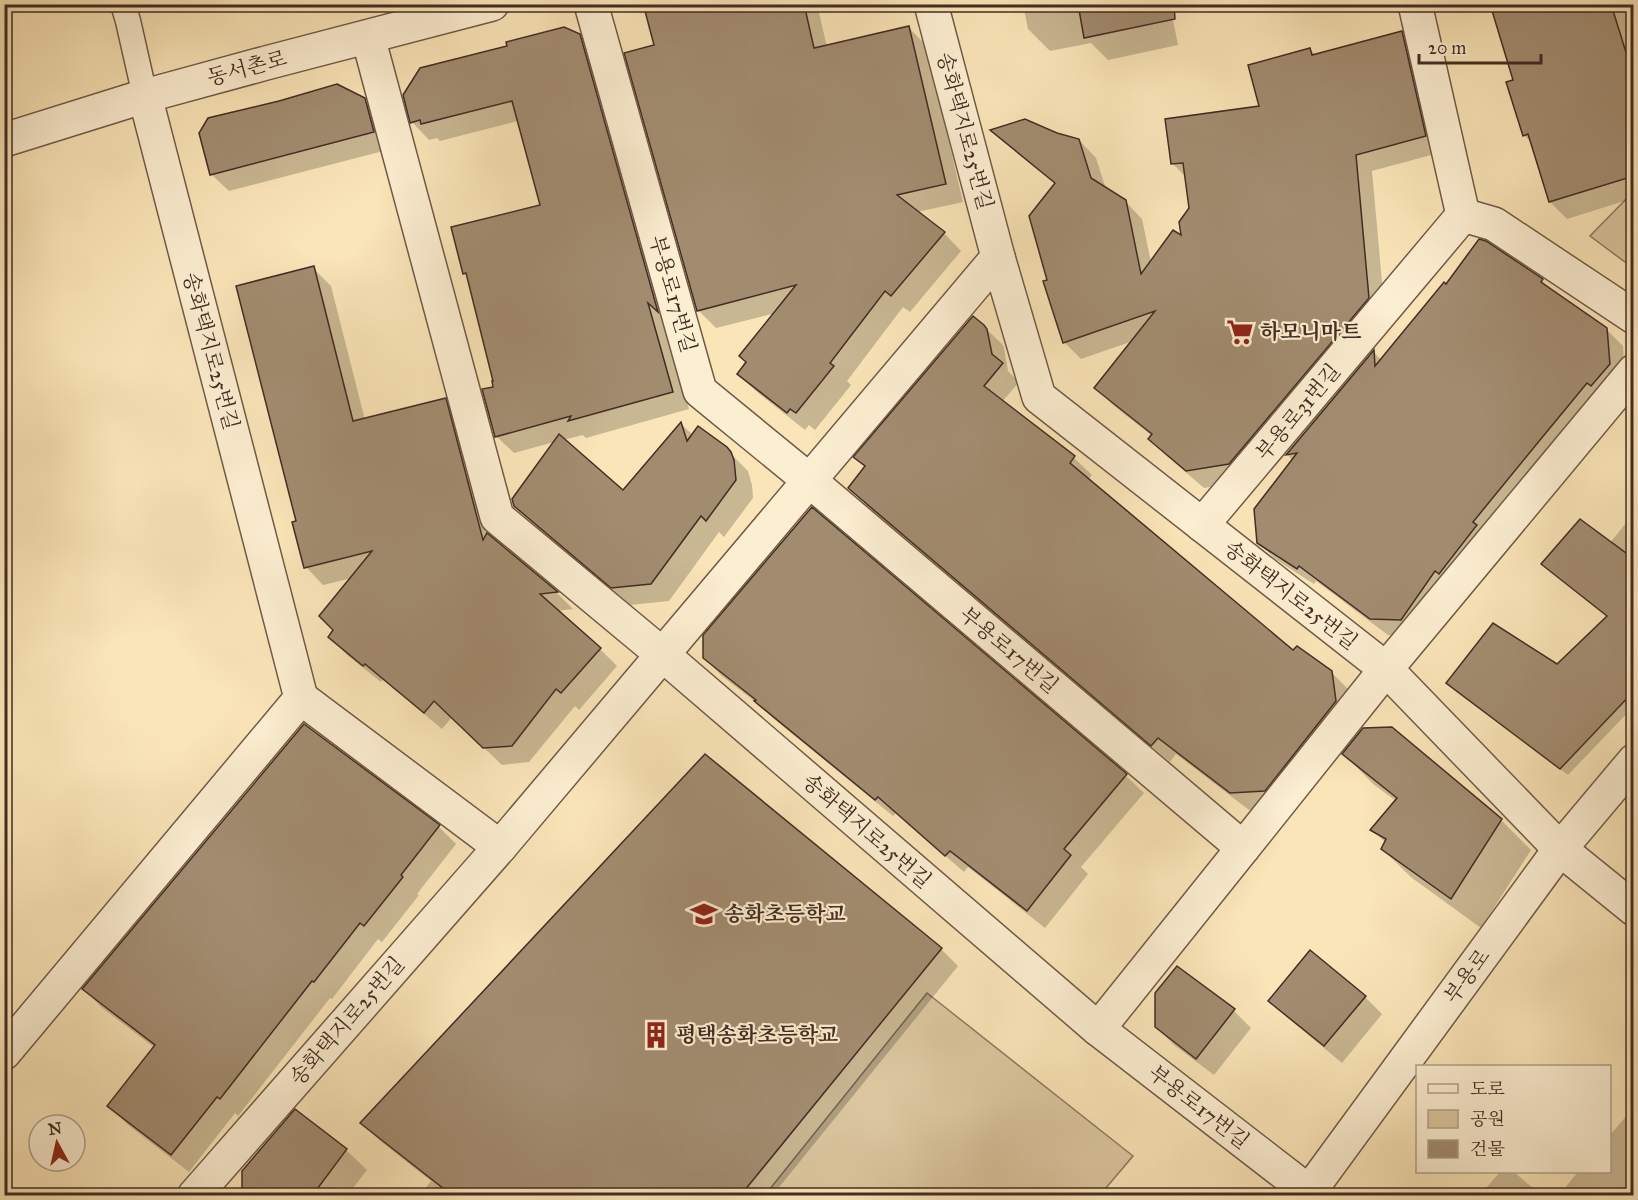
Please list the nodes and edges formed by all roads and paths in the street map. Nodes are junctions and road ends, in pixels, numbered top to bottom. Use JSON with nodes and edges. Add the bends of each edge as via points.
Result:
{"nodes":[{"id":1,"x":123,"y":4,"type":"edge"},
{"id":2,"x":492,"y":4,"type":"edge"},
{"id":3,"x":591,"y":4,"type":"edge"},
{"id":4,"x":931,"y":4,"type":"edge"},
{"id":5,"x":1415,"y":4,"type":"edge"},
{"id":6,"x":368,"y":38,"type":"junction"},
{"id":7,"x":145,"y":96,"type":"junction"},
{"id":8,"x":4,"y":140,"type":"edge"},
{"id":9,"x":1463,"y":215,"type":"junction"},
{"id":10,"x":998,"y":258,"type":"junction"},
{"id":11,"x":1634,"y":317,"type":"edge"},
{"id":12,"x":1634,"y":371,"type":"edge"},
{"id":13,"x":810,"y":481,"type":"junction"},
{"id":14,"x":1202,"y":525,"type":"junction"},
{"id":15,"x":663,"y":655,"type":"junction"},
{"id":16,"x":1386,"y":669,"type":"junction"},
{"id":17,"x":301,"y":698,"type":"junction"},
{"id":18,"x":1634,"y":761,"type":"edge"},
{"id":19,"x":500,"y":847,"type":"junction"},
{"id":20,"x":1243,"y":848,"type":"junction"},
{"id":21,"x":1560,"y":849,"type":"junction"},
{"id":22,"x":1634,"y":909,"type":"edge"},
{"id":23,"x":1098,"y":1029,"type":"junction"},
{"id":24,"x":4,"y":1053,"type":"edge"},
{"id":25,"x":200,"y":1194,"type":"edge"},
{"id":26,"x":1308,"y":1194,"type":"edge"}],
"edges":[{"from":1,"to":7,"type":"street","name":"송화택지로25번길"},
{"from":2,"to":6,"type":"street","name":"동서촌로"},
{"from":3,"to":13,"type":"street","name":"부용로17번길","via":[[700,391]]},
{"from":4,"to":10,"type":"street","name":"송화택지로25번길"},
{"from":5,"to":9,"type":"street"},
{"from":6,"to":7,"type":"street","name":"동서촌로"},
{"from":6,"to":15,"type":"street","name":"송화택지로25번길","via":[[497,518]]},
{"from":7,"to":8,"type":"street","name":"동서촌로"},
{"from":7,"to":17,"type":"street","name":"송화택지로25번길"},
{"from":9,"to":11,"type":"street","via":[[1494,224]]},
{"from":9,"to":14,"type":"street","name":"부용로31번길"},
{"from":10,"to":13,"type":"street","name":"송화택지로25번길"},
{"from":10,"to":14,"type":"street","name":"송화택지로25번길","via":[[1038,397]]},
{"from":12,"to":16,"type":"street"},
{"from":13,"to":15,"type":"street","name":"송화택지로25번길"},
{"from":13,"to":20,"type":"street","name":"부용로17번길"},
{"from":14,"to":16,"type":"street","name":"송화택지로25번길"},
{"from":15,"to":19,"type":"street","name":"송화택지로25번길"},
{"from":15,"to":23,"type":"street","name":"송화택지로25번길"},
{"from":16,"to":20,"type":"street"},
{"from":16,"to":21,"type":"street","name":"송화택지로25번길"},
{"from":17,"to":19,"type":"street"},
{"from":17,"to":24,"type":"street"},
{"from":18,"to":21,"type":"street","name":"부용로"},
{"from":19,"to":25,"type":"street","name":"송화택지로25번길"},
{"from":20,"to":23,"type":"street"},
{"from":21,"to":22,"type":"street","name":"송화택지로25번길"},
{"from":21,"to":26,"type":"street","name":"부용로"},
{"from":23,"to":26,"type":"street","name":"부용로17번길"}]}
